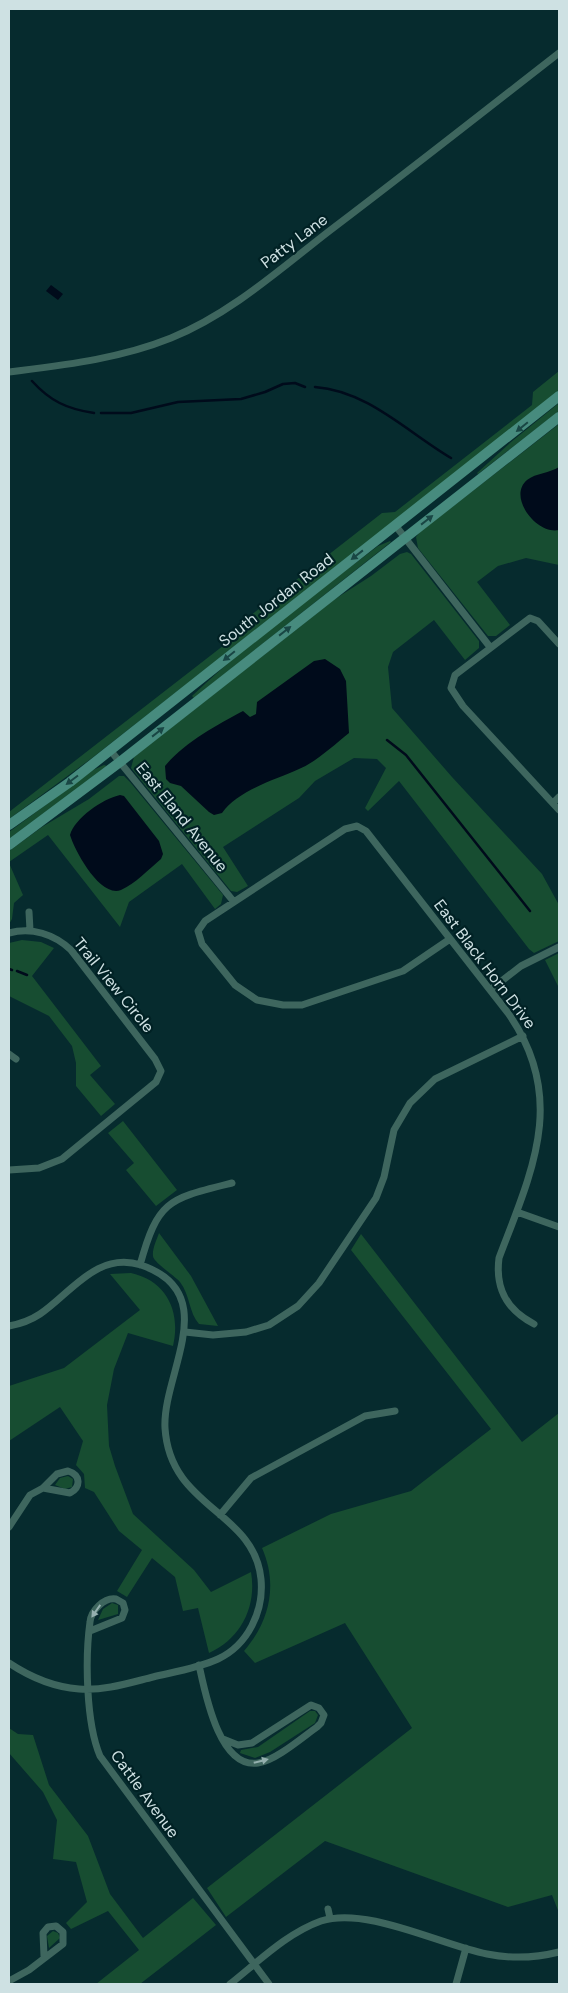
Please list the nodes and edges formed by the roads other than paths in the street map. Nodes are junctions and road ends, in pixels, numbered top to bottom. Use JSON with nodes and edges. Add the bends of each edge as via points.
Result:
{"nodes":[{"id":1,"x":559,"y":53,"type":"edge"},
{"id":2,"x":9,"y":372,"type":"edge"},
{"id":3,"x":559,"y":396,"type":"edge"},
{"id":4,"x":559,"y":417,"type":"edge"},
{"id":5,"x":395,"y":525,"type":"junction"},
{"id":6,"x":405,"y":538,"type":"junction"},
{"id":7,"x":559,"y":644,"type":"edge"},
{"id":8,"x":490,"y":647,"type":"junction"},
{"id":9,"x":443,"y":683,"type":"dead end"},
{"id":10,"x":451,"y":684,"type":"junction"},
{"id":11,"x":110,"y":750,"type":"junction"},
{"id":12,"x":120,"y":762,"type":"junction"},
{"id":13,"x":559,"y":797,"type":"edge"},
{"id":14,"x":553,"y":803,"type":"junction"},
{"id":15,"x":559,"y":810,"type":"edge"},
{"id":16,"x":359,"y":818,"type":"dead end"},
{"id":17,"x":9,"y":826,"type":"edge"},
{"id":18,"x":357,"y":826,"type":"junction"},
{"id":19,"x":9,"y":845,"type":"edge"},
{"id":20,"x":234,"y":902,"type":"junction"},
{"id":21,"x":30,"y":912,"type":"dead end"},
{"id":22,"x":190,"y":929,"type":"dead end"},
{"id":23,"x":30,"y":930,"type":"junction"},
{"id":24,"x":198,"y":931,"type":"junction"},
{"id":25,"x":9,"y":933,"type":"edge"},
{"id":26,"x":450,"y":939,"type":"junction"},
{"id":27,"x":559,"y":947,"type":"edge"},
{"id":28,"x":490,"y":990,"type":"junction"},
{"id":29,"x":523,"y":1036,"type":"junction"},
{"id":30,"x":9,"y":1054,"type":"edge"},
{"id":31,"x":16,"y":1059,"type":"dead end"},
{"id":32,"x":9,"y":1170,"type":"edge"},
{"id":33,"x":232,"y":1184,"type":"dead end"},
{"id":34,"x":517,"y":1212,"type":"junction"},
{"id":35,"x":559,"y":1228,"type":"edge"},
{"id":36,"x":140,"y":1265,"type":"junction"},
{"id":37,"x":534,"y":1324,"type":"dead end"},
{"id":38,"x":9,"y":1326,"type":"edge"},
{"id":39,"x":185,"y":1332,"type":"junction"},
{"id":40,"x":394,"y":1411,"type":"dead end"},
{"id":41,"x":43,"y":1488,"type":"junction"},
{"id":42,"x":220,"y":1515,"type":"junction"},
{"id":43,"x":9,"y":1527,"type":"edge"},
{"id":44,"x":90,"y":1631,"type":"junction"},
{"id":45,"x":9,"y":1663,"type":"edge"},
{"id":46,"x":199,"y":1665,"type":"junction"},
{"id":47,"x":89,"y":1689,"type":"junction"},
{"id":48,"x":223,"y":1739,"type":"junction"},
{"id":49,"x":328,"y":1908,"type":"dead end"},
{"id":50,"x":330,"y":1918,"type":"junction"},
{"id":51,"x":466,"y":1948,"type":"junction"},
{"id":52,"x":559,"y":1952,"type":"edge"},
{"id":53,"x":44,"y":1956,"type":"dead end"},
{"id":54,"x":255,"y":1966,"type":"junction"},
{"id":55,"x":9,"y":1981,"type":"edge"},
{"id":56,"x":230,"y":1984,"type":"edge"},
{"id":57,"x":269,"y":1984,"type":"edge"},
{"id":58,"x":456,"y":1984,"type":"edge"}],
"edges":[{"from":1,"to":2,"type":"street","name":"Patty Lane","via":[[275,274],[209,319],[127,353],[64,366]]},
{"from":3,"to":5,"type":"main road","name":"South Jordan Road","one_way":true},
{"from":6,"to":4,"type":"main road","name":"South Jordan Road","one_way":true},
{"from":5,"to":6,"type":"street"},
{"from":5,"to":11,"type":"main road","name":"South Jordan Road","one_way":true},
{"from":6,"to":8,"type":"street"},
{"from":12,"to":6,"type":"main road","name":"South Jordan Road","one_way":true},
{"from":7,"to":8,"type":"street","via":[[533,615]]},
{"from":8,"to":10,"type":"street","via":[[455,675]]},
{"from":9,"to":10,"type":"street"},
{"from":10,"to":14,"type":"street","via":[[469,714]]},
{"from":11,"to":12,"type":"street","name":"East Eland Avenue"},
{"from":11,"to":17,"type":"main road","name":"South Jordan Road","one_way":true},
{"from":12,"to":19,"type":"main road","name":"South Jordan Road"},
{"from":12,"to":20,"type":"street","name":"East Eland Avenue"},
{"from":13,"to":14,"type":"street"},
{"from":14,"to":15,"type":"street"},
{"from":16,"to":18,"type":"street"},
{"from":18,"to":20,"type":"street","via":[[345,829]]},
{"from":18,"to":26,"type":"street","name":"East Black Horn Drive","via":[[366,831]]},
{"from":20,"to":24,"type":"street","via":[[205,921]]},
{"from":21,"to":23,"type":"street"},
{"from":22,"to":24,"type":"street"},
{"from":23,"to":25,"type":"street","name":"Trail View Circle"},
{"from":23,"to":32,"type":"street","name":"Trail View Circle","via":[[57,939],[71,950],[155,1059],[163,1075],[62,1159],[39,1168]]},
{"from":24,"to":26,"type":"street","via":[[200,940],[235,985],[257,1000],[283,1006],[302,1004],[403,971]]},
{"from":26,"to":28,"type":"street","name":"East Black Horn Drive"},
{"from":27,"to":28,"type":"street","via":[[521,966]]},
{"from":28,"to":29,"type":"street","name":"East Black Horn Drive"},
{"from":29,"to":34,"type":"street","name":"East Black Horn Drive","via":[[539,1076],[543,1114],[538,1152]]},
{"from":29,"to":39,"type":"street","via":[[442,1076],[414,1097],[394,1130],[380,1190],[315,1289],[285,1316],[261,1328],[236,1334]]},
{"from":30,"to":31,"type":"street"},
{"from":33,"to":36,"type":"street","via":[[191,1193],[168,1206],[153,1224]]},
{"from":34,"to":35,"type":"street"},
{"from":34,"to":37,"type":"street","name":"East Black Horn Drive","via":[[499,1258],[499,1282],[503,1296],[513,1310]]},
{"from":36,"to":38,"type":"street","via":[[118,1263],[92,1271],[39,1314]]},
{"from":36,"to":39,"type":"street","via":[[160,1275],[175,1291],[183,1309]]},
{"from":39,"to":42,"type":"street","via":[[166,1406],[168,1447],[188,1487]]},
{"from":40,"to":42,"type":"street","via":[[357,1420],[252,1478]]},
{"from":41,"to":41,"type":"street","via":[[70,1493],[79,1481],[72,1472],[64,1471]]},
{"from":41,"to":43,"type":"street","via":[[27,1499]]},
{"from":42,"to":46,"type":"street","via":[[242,1535],[255,1555],[261,1579],[261,1600],[252,1626],[237,1645],[222,1657]]},
{"from":44,"to":44,"type":"street","name":"Cattle Avenue","one_way":true,"via":[[122,1618],[125,1610],[122,1603],[112,1598],[98,1607],[90,1621]]},
{"from":44,"to":47,"type":"street","name":"Cattle Avenue"},
{"from":45,"to":47,"type":"street","via":[[44,1681]]},
{"from":46,"to":47,"type":"street"},
{"from":46,"to":48,"type":"street","via":[[211,1712]]},
{"from":47,"to":54,"type":"street","name":"Cattle Avenue","via":[[92,1734],[100,1756]]},
{"from":48,"to":48,"type":"street","one_way":true,"via":[[240,1759],[252,1764],[264,1762],[317,1727],[324,1715],[311,1705],[252,1743],[238,1745]]},
{"from":49,"to":50,"type":"street"},
{"from":50,"to":51,"type":"street","via":[[366,1919]]},
{"from":50,"to":54,"type":"street","via":[[298,1932]]},
{"from":51,"to":52,"type":"street","via":[[513,1957]]},
{"from":51,"to":58,"type":"street"},
{"from":53,"to":55,"type":"street","via":[[29,1970]]},
{"from":54,"to":56,"type":"street"},
{"from":54,"to":57,"type":"street","name":"Cattle Avenue"}]}
